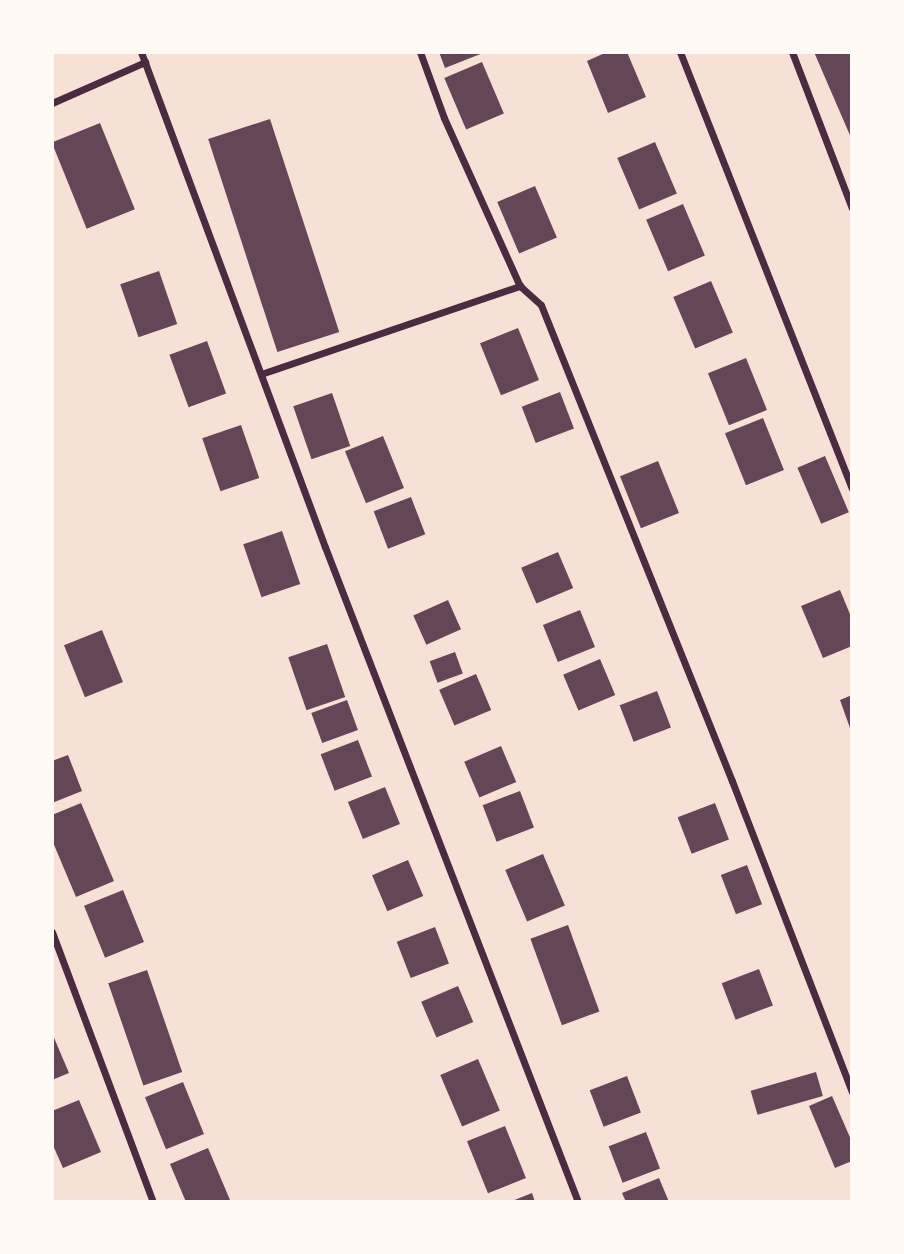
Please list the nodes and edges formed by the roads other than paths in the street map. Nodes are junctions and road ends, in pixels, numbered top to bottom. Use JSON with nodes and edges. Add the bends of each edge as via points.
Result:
{"nodes":[{"id":1,"x":141,"y":52,"type":"edge"},
{"id":2,"x":420,"y":52,"type":"edge"},
{"id":3,"x":680,"y":52,"type":"edge"},
{"id":4,"x":792,"y":52,"type":"edge"},
{"id":5,"x":145,"y":62,"type":"junction"},
{"id":6,"x":52,"y":103,"type":"edge"},
{"id":7,"x":852,"y":208,"type":"edge"},
{"id":8,"x":520,"y":286,"type":"junction"},
{"id":9,"x":261,"y":374,"type":"junction"},
{"id":10,"x":852,"y":488,"type":"edge"},
{"id":11,"x":52,"y":932,"type":"edge"},
{"id":12,"x":852,"y":1092,"type":"edge"},
{"id":13,"x":153,"y":1202,"type":"edge"},
{"id":14,"x":578,"y":1202,"type":"edge"}],
"edges":[{"from":1,"to":5,"type":"street"},
{"from":2,"to":8,"type":"street","via":[[444,118]]},
{"from":3,"to":10,"type":"street"},
{"from":4,"to":7,"type":"street"},
{"from":5,"to":6,"type":"street"},
{"from":5,"to":9,"type":"street"},
{"from":8,"to":9,"type":"street"},
{"from":8,"to":12,"type":"street","via":[[541,305]]},
{"from":9,"to":14,"type":"street"},
{"from":11,"to":13,"type":"street"}]}
